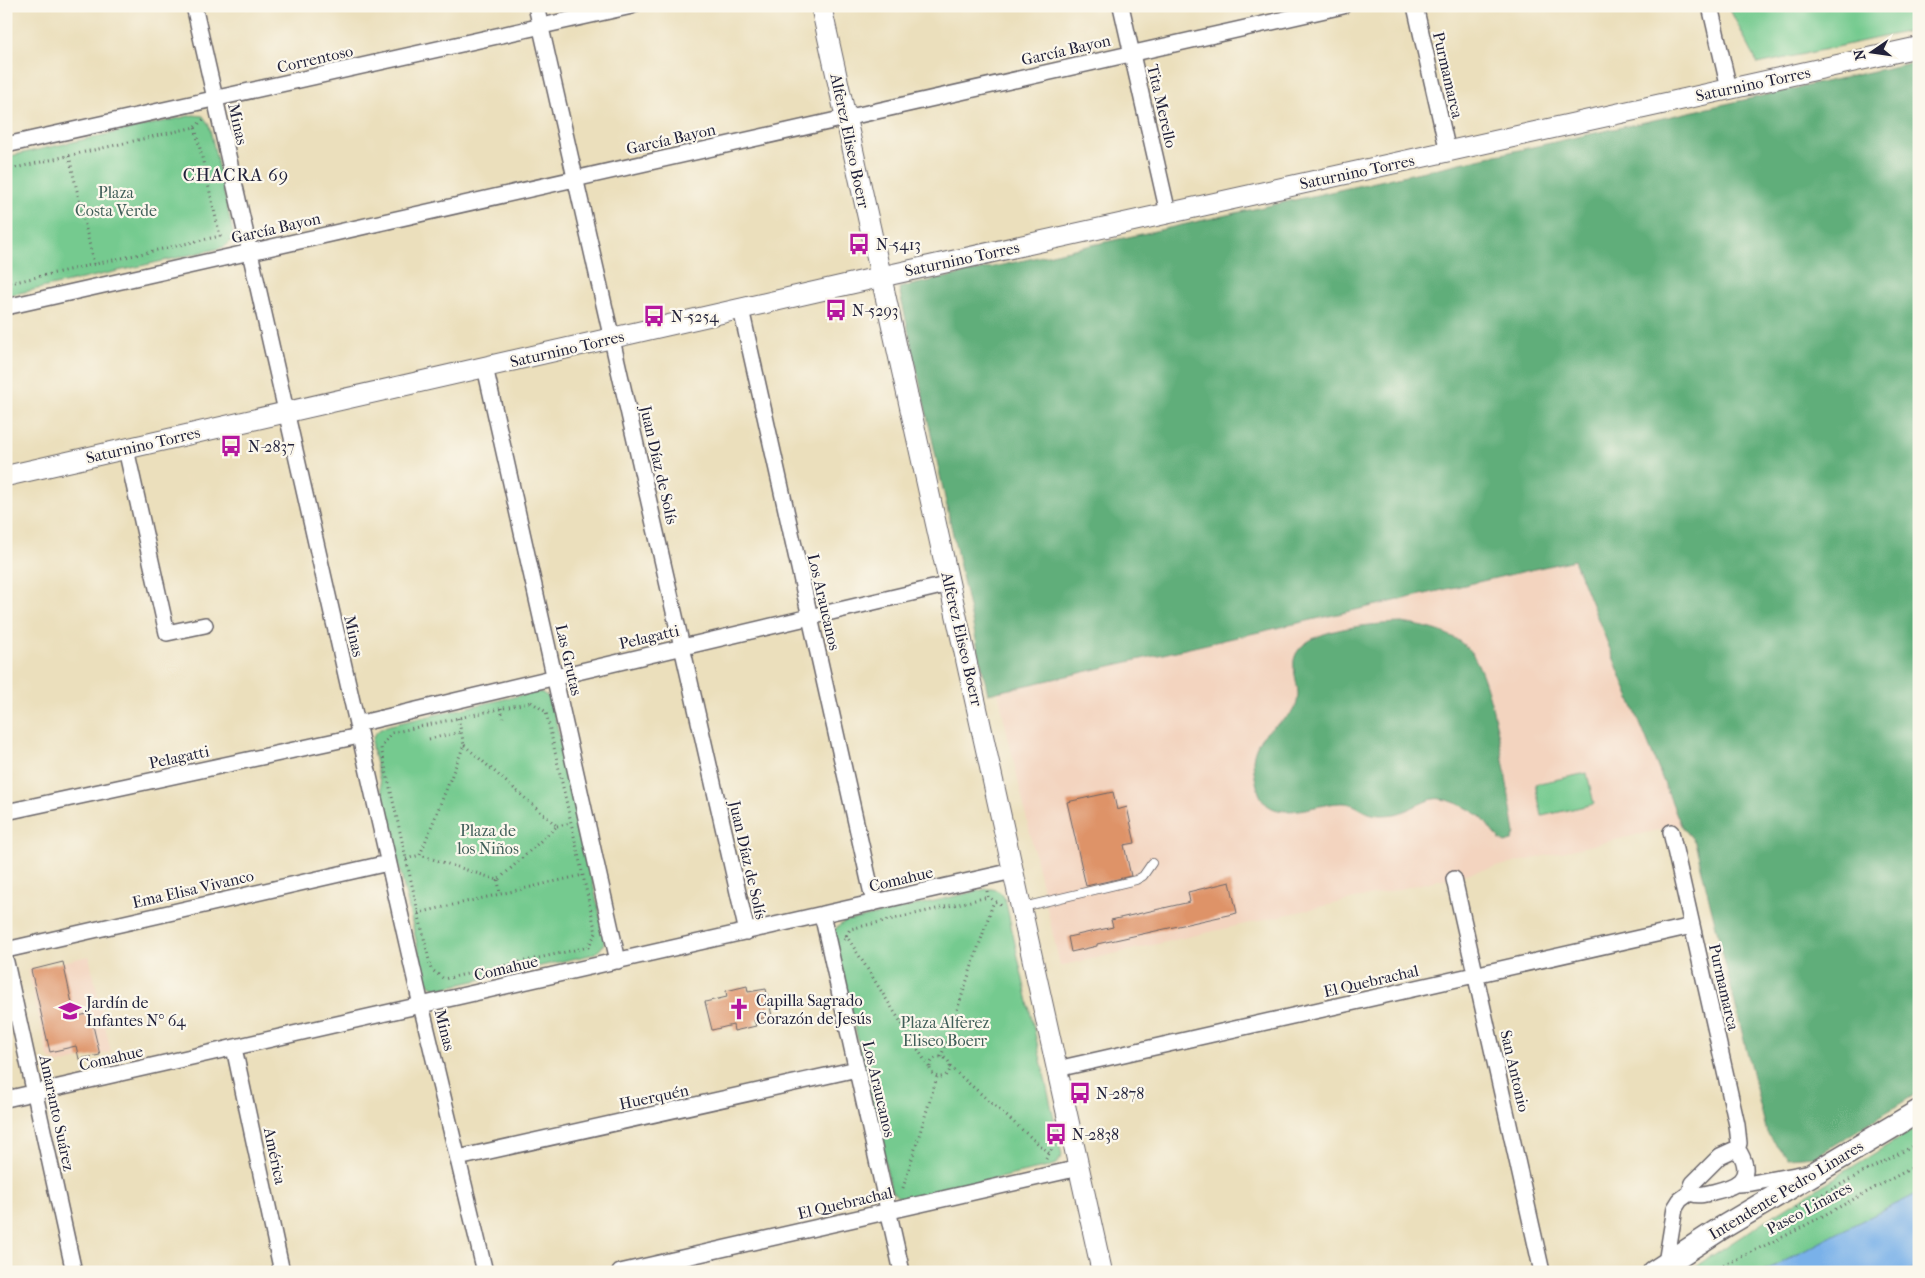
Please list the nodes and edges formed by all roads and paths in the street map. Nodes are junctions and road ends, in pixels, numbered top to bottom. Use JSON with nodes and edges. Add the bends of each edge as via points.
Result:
{"nodes":[{"id":1,"x":194,"y":6,"type":"edge"},
{"id":2,"x":536,"y":6,"type":"edge"},
{"id":3,"x":632,"y":6,"type":"edge"},
{"id":4,"x":820,"y":6,"type":"edge"},
{"id":5,"x":1121,"y":6,"type":"edge"},
{"id":6,"x":1343,"y":6,"type":"edge"},
{"id":7,"x":1415,"y":6,"type":"edge"},
{"id":8,"x":1710,"y":6,"type":"edge"},
{"id":9,"x":541,"y":26,"type":"junction"},
{"id":10,"x":1919,"y":48,"type":"edge"},
{"id":11,"x":1132,"y":54,"type":"junction"},
{"id":12,"x":1729,"y":89,"type":"junction"},
{"id":13,"x":215,"y":99,"type":"junction"},
{"id":14,"x":205,"y":118,"type":"dead end"},
{"id":15,"x":845,"y":118,"type":"junction"},
{"id":16,"x":195,"y":127,"type":"junction"},
{"id":17,"x":6,"y":145,"type":"edge"},
{"id":18,"x":1448,"y":152,"type":"junction"},
{"id":19,"x":69,"y":156,"type":"junction"},
{"id":20,"x":6,"y":170,"type":"edge"},
{"id":21,"x":576,"y":179,"type":"junction"},
{"id":22,"x":1168,"y":214,"type":"junction"},
{"id":23,"x":220,"y":236,"type":"junction"},
{"id":24,"x":225,"y":239,"type":"dead end"},
{"id":25,"x":249,"y":252,"type":"junction"},
{"id":26,"x":94,"y":264,"type":"junction"},
{"id":27,"x":880,"y":277,"type":"junction"},
{"id":28,"x":6,"y":284,"type":"edge"},
{"id":29,"x":6,"y":307,"type":"edge"},
{"id":30,"x":741,"y":309,"type":"junction"},
{"id":31,"x":612,"y":338,"type":"junction"},
{"id":32,"x":485,"y":367,"type":"junction"},
{"id":33,"x":286,"y":413,"type":"junction"},
{"id":34,"x":126,"y":449,"type":"junction"},
{"id":35,"x":6,"y":476,"type":"edge"},
{"id":36,"x":950,"y":584,"type":"junction"},
{"id":37,"x":810,"y":617,"type":"junction"},
{"id":38,"x":205,"y":625,"type":"dead end"},
{"id":39,"x":682,"y":647,"type":"junction"},
{"id":40,"x":554,"y":677,"type":"junction"},
{"id":41,"x":501,"y":708,"type":"junction"},
{"id":42,"x":458,"y":718,"type":"junction"},
{"id":43,"x":503,"y":718,"type":"dead end"},
{"id":44,"x":358,"y":730,"type":"junction"},
{"id":45,"x":461,"y":732,"type":"junction"},
{"id":46,"x":429,"y":739,"type":"dead end"},
{"id":47,"x":464,"y":745,"type":"junction"},
{"id":48,"x":518,"y":784,"type":"dead end"},
{"id":49,"x":510,"y":785,"type":"junction"},
{"id":50,"x":6,"y":812,"type":"edge"},
{"id":51,"x":571,"y":823,"type":"junction"},
{"id":52,"x":557,"y":826,"type":"junction"},
{"id":53,"x":1671,"y":832,"type":"dead end"},
{"id":54,"x":420,"y":856,"type":"junction"},
{"id":55,"x":406,"y":859,"type":"junction"},
{"id":56,"x":388,"y":863,"type":"junction"},
{"id":57,"x":1152,"y":863,"type":"dead end"},
{"id":58,"x":1013,"y":871,"type":"junction"},
{"id":59,"x":583,"y":875,"type":"junction"},
{"id":60,"x":1454,"y":879,"type":"dead end"},
{"id":61,"x":498,"y":880,"type":"junction"},
{"id":62,"x":500,"y":894,"type":"junction"},
{"id":63,"x":994,"y":901,"type":"junction"},
{"id":64,"x":874,"y":903,"type":"junction"},
{"id":65,"x":1021,"y":908,"type":"junction"},
{"id":66,"x":418,"y":913,"type":"junction"},
{"id":67,"x":822,"y":914,"type":"junction"},
{"id":68,"x":1002,"y":914,"type":"dead end"},
{"id":69,"x":1692,"y":926,"type":"junction"},
{"id":70,"x":747,"y":932,"type":"junction"},
{"id":71,"x":846,"y":935,"type":"junction"},
{"id":72,"x":842,"y":942,"type":"dead end"},
{"id":73,"x":6,"y":950,"type":"edge"},
{"id":74,"x":618,"y":961,"type":"junction"},
{"id":75,"x":6,"y":962,"type":"edge"},
{"id":76,"x":1475,"y":975,"type":"junction"},
{"id":77,"x":421,"y":1005,"type":"junction"},
{"id":78,"x":234,"y":1048,"type":"junction"},
{"id":79,"x":941,"y":1057,"type":"junction"},
{"id":80,"x":929,"y":1067,"type":"junction"},
{"id":81,"x":950,"y":1067,"type":"junction"},
{"id":82,"x":1057,"y":1069,"type":"junction"},
{"id":83,"x":857,"y":1070,"type":"junction"},
{"id":84,"x":937,"y":1077,"type":"junction"},
{"id":85,"x":35,"y":1093,"type":"junction"},
{"id":86,"x":6,"y":1099,"type":"edge"},
{"id":87,"x":1919,"y":1111,"type":"edge"},
{"id":88,"x":1052,"y":1138,"type":"dead end"},
{"id":89,"x":1737,"y":1151,"type":"junction"},
{"id":90,"x":1050,"y":1154,"type":"junction"},
{"id":91,"x":458,"y":1158,"type":"junction"},
{"id":92,"x":1046,"y":1160,"type":"dead end"},
{"id":93,"x":1919,"y":1164,"type":"edge"},
{"id":94,"x":1079,"y":1168,"type":"junction"},
{"id":95,"x":1821,"y":1170,"type":"junction"},
{"id":96,"x":1738,"y":1184,"type":"junction"},
{"id":97,"x":897,"y":1185,"type":"dead end"},
{"id":98,"x":902,"y":1188,"type":"junction"},
{"id":99,"x":908,"y":1191,"type":"dead end"},
{"id":100,"x":1691,"y":1192,"type":"junction"},
{"id":101,"x":889,"y":1211,"type":"junction"},
{"id":102,"x":1660,"y":1267,"type":"edge"},
{"id":103,"x":74,"y":1272,"type":"edge"},
{"id":104,"x":282,"y":1272,"type":"edge"},
{"id":105,"x":485,"y":1272,"type":"edge"},
{"id":106,"x":620,"y":1272,"type":"edge"},
{"id":107,"x":902,"y":1272,"type":"edge"},
{"id":108,"x":1102,"y":1272,"type":"edge"},
{"id":109,"x":1542,"y":1272,"type":"edge"},
{"id":110,"x":1710,"y":1272,"type":"edge"}],
"edges":[{"from":1,"to":13,"type":"street","name":"Minas"},
{"from":2,"to":9,"type":"street","name":"Juan Díaz de Solís"},
{"from":3,"to":9,"type":"street","name":"Correntoso"},
{"from":4,"to":15,"type":"street","name":"Alferez Eliseo Boerr"},
{"from":5,"to":11,"type":"street","name":"Tita Merello"},
{"from":6,"to":11,"type":"street","name":"García Bayon"},
{"from":7,"to":18,"type":"street","name":"Purmamarca"},
{"from":8,"to":12,"type":"street"},
{"from":9,"to":13,"type":"street","name":"Correntoso"},
{"from":9,"to":21,"type":"street","name":"Juan Díaz de Solís"},
{"from":10,"to":12,"type":"street","name":"Saturnino Torres"},
{"from":11,"to":15,"type":"street","name":"García Bayon"},
{"from":11,"to":22,"type":"street","name":"Tita Merello"},
{"from":12,"to":18,"type":"street","name":"Saturnino Torres"},
{"from":13,"to":17,"type":"street","name":"Correntoso"},
{"from":13,"to":25,"type":"street","name":"Minas"},
{"from":14,"to":16,"type":"path"},
{"from":15,"to":21,"type":"street","name":"García Bayon"},
{"from":15,"to":27,"type":"street","name":"Alferez Eliseo Boerr"},
{"from":16,"to":19,"type":"path"},
{"from":16,"to":23,"type":"path"},
{"from":18,"to":22,"type":"street","name":"Saturnino Torres"},
{"from":19,"to":20,"type":"path"},
{"from":19,"to":26,"type":"path"},
{"from":21,"to":25,"type":"street","name":"García Bayon"},
{"from":21,"to":31,"type":"street","name":"Juan Díaz de Solís"},
{"from":22,"to":27,"type":"street","name":"Saturnino Torres"},
{"from":23,"to":24,"type":"path"},
{"from":23,"to":26,"type":"path"},
{"from":25,"to":29,"type":"street","name":"García Bayon"},
{"from":25,"to":33,"type":"street","name":"Minas"},
{"from":26,"to":28,"type":"path"},
{"from":27,"to":30,"type":"street","name":"Saturnino Torres"},
{"from":27,"to":36,"type":"street","name":"Alferez Eliseo Boerr"},
{"from":30,"to":31,"type":"street","name":"Saturnino Torres"},
{"from":30,"to":37,"type":"street","name":"Los Araucanos"},
{"from":31,"to":32,"type":"street","name":"Saturnino Torres"},
{"from":31,"to":39,"type":"street","name":"Juan Díaz de Solís"},
{"from":32,"to":33,"type":"street","name":"Saturnino Torres"},
{"from":32,"to":40,"type":"street","name":"Las Grutas"},
{"from":33,"to":34,"type":"street","name":"Saturnino Torres"},
{"from":33,"to":44,"type":"street","name":"Minas"},
{"from":34,"to":35,"type":"street","name":"Saturnino Torres"},
{"from":34,"to":38,"type":"street","via":[[167,633]]},
{"from":36,"to":37,"type":"street","name":"Pelagatti"},
{"from":36,"to":58,"type":"street","name":"Alferez Eliseo Boerr"},
{"from":37,"to":39,"type":"street","name":"Pelagatti"},
{"from":37,"to":64,"type":"street","name":"Los Araucanos"},
{"from":39,"to":40,"type":"street","name":"Pelagatti"},
{"from":39,"to":70,"type":"street","name":"Juan Díaz de Solís"},
{"from":40,"to":44,"type":"street","name":"Pelagatti"},
{"from":40,"to":74,"type":"street","name":"Las Grutas"},
{"from":41,"to":42,"type":"path"},
{"from":41,"to":43,"type":"path"},
{"from":41,"to":51,"type":"path","via":[[531,702],[546,712]]},
{"from":42,"to":45,"type":"path"},
{"from":42,"to":55,"type":"path","via":[[391,733],[381,748]]},
{"from":44,"to":50,"type":"street","name":"Pelagatti"},
{"from":44,"to":56,"type":"street","name":"Minas"},
{"from":45,"to":46,"type":"path"},
{"from":45,"to":47,"type":"path"},
{"from":47,"to":49,"type":"path"},
{"from":47,"to":54,"type":"path"},
{"from":48,"to":49,"type":"path"},
{"from":49,"to":52,"type":"path"},
{"from":51,"to":52,"type":"path"},
{"from":51,"to":59,"type":"path"},
{"from":52,"to":61,"type":"path"},
{"from":53,"to":69,"type":"street","name":"Purmamarca"},
{"from":54,"to":55,"type":"path"},
{"from":54,"to":61,"type":"path"},
{"from":55,"to":66,"type":"path"},
{"from":56,"to":73,"type":"street","name":"Ema Elisa Vivanco"},
{"from":56,"to":77,"type":"street","name":"Minas"},
{"from":57,"to":65,"type":"lane","via":[[1136,880]]},
{"from":58,"to":64,"type":"street","name":"Comahue"},
{"from":58,"to":65,"type":"street","name":"Alferez Eliseo Boerr"},
{"from":59,"to":62,"type":"path"},
{"from":59,"to":66,"type":"path","via":[[596,933],[588,946],[444,979],[431,969]]},
{"from":60,"to":76,"type":"street","name":"San Antonio"},
{"from":61,"to":62,"type":"path"},
{"from":62,"to":66,"type":"path"},
{"from":63,"to":68,"type":"path","via":[[1000,904]]},
{"from":63,"to":71,"type":"path","via":[[988,897],[979,899],[850,929]]},
{"from":63,"to":79,"type":"path"},
{"from":64,"to":67,"type":"street","name":"Comahue"},
{"from":65,"to":82,"type":"street","name":"Alferez Eliseo Boerr"},
{"from":67,"to":70,"type":"street","name":"Comahue"},
{"from":67,"to":83,"type":"street","name":"Los Araucanos"},
{"from":69,"to":76,"type":"street","name":"El Quebrachal"},
{"from":69,"to":89,"type":"street","name":"Purmamarca","via":[[1737,1125]]},
{"from":70,"to":74,"type":"street","name":"Comahue"},
{"from":71,"to":72,"type":"path"},
{"from":71,"to":80,"type":"path"},
{"from":74,"to":77,"type":"street","name":"Comahue"},
{"from":75,"to":85,"type":"street","name":"Amaranto Suárez"},
{"from":76,"to":82,"type":"street","name":"El Quebrachal"},
{"from":76,"to":109,"type":"street","name":"San Antonio"},
{"from":77,"to":78,"type":"street","name":"Comahue"},
{"from":77,"to":91,"type":"street","name":"Minas"},
{"from":78,"to":85,"type":"street","name":"Comahue"},
{"from":78,"to":104,"type":"street","name":"América"},
{"from":79,"to":80,"type":"path","via":[[935,1058]]},
{"from":79,"to":81,"type":"path"},
{"from":80,"to":84,"type":"path"},
{"from":81,"to":84,"type":"path","via":[[946,1076]]},
{"from":81,"to":90,"type":"path"},
{"from":82,"to":94,"type":"street","name":"Alferez Eliseo Boerr"},
{"from":83,"to":91,"type":"street","name":"Huerquén"},
{"from":83,"to":101,"type":"street","name":"Los Araucanos"},
{"from":84,"to":98,"type":"path"},
{"from":85,"to":86,"type":"street","name":"Comahue"},
{"from":85,"to":103,"type":"street","name":"Amaranto Suárez"},
{"from":87,"to":95,"type":"main road","name":"Intendente Pedro Linares"},
{"from":88,"to":90,"type":"path","via":[[1055,1147]]},
{"from":89,"to":96,"type":"street","name":"Purmamarca","via":[[1744,1164]]},
{"from":89,"to":100,"type":"street","via":[[1728,1151],[1720,1156],[1691,1186]]},
{"from":90,"to":92,"type":"path"},
{"from":91,"to":105,"type":"street","name":"Minas"},
{"from":93,"to":110,"type":"path","name":"Paseo Linares"},
{"from":94,"to":101,"type":"street","name":"El Quebrachal"},
{"from":94,"to":108,"type":"street","name":"Alferez Eliseo Boerr"},
{"from":95,"to":96,"type":"street"},
{"from":95,"to":102,"type":"main road","name":"Intendente Pedro Linares"},
{"from":96,"to":100,"type":"street","via":[[1700,1195]]},
{"from":97,"to":98,"type":"path"},
{"from":98,"to":99,"type":"path"},
{"from":100,"to":102,"type":"street","via":[[1675,1208]]},
{"from":101,"to":106,"type":"street","name":"El Quebrachal"},
{"from":101,"to":107,"type":"street","name":"Los Araucanos"}]}
